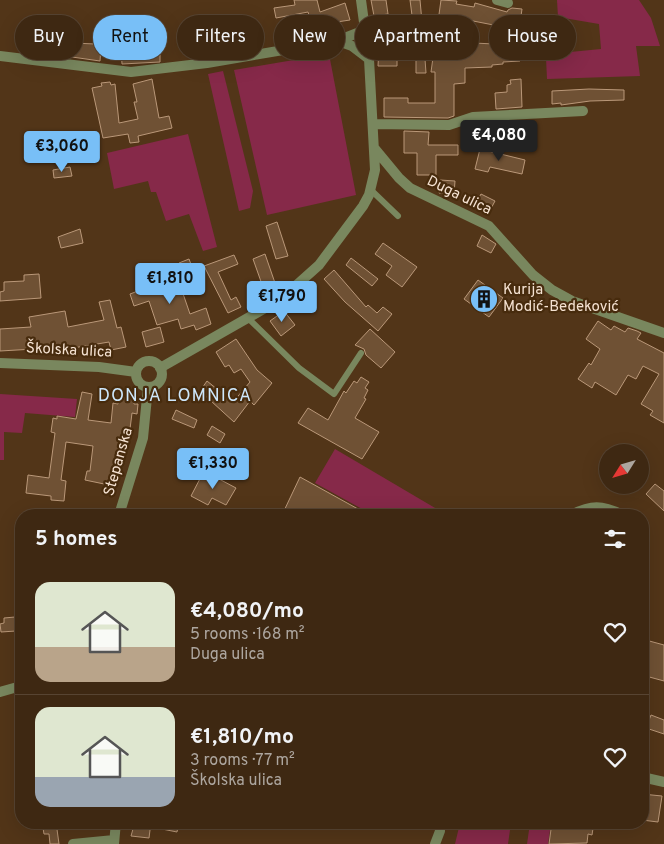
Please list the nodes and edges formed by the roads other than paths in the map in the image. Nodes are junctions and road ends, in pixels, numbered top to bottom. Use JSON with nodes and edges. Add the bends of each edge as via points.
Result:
{"nodes":[{"id":1,"x":361,"y":0,"type":"edge"},
{"id":2,"x":363,"y":15,"type":"edge"},
{"id":3,"x":274,"y":52,"type":"edge"},
{"id":4,"x":0,"y":56,"type":"edge"},
{"id":5,"x":369,"y":60,"type":"edge"},
{"id":6,"x":583,"y":111,"type":"dead end"},
{"id":7,"x":373,"y":124,"type":"junction"},
{"id":8,"x":375,"y":149,"type":"junction"},
{"id":9,"x":371,"y":190,"type":"junction"},
{"id":10,"x":398,"y":216,"type":"dead end"},
{"id":11,"x":249,"y":319,"type":"junction"},
{"id":12,"x":664,"y":334,"type":"edge"},
{"id":13,"x":361,"y":353,"type":"dead end"},
{"id":14,"x":0,"y":362,"type":"edge"},
{"id":15,"x":160,"y":368,"type":"junction"},
{"id":16,"x":136,"y":372,"type":"junction"},
{"id":17,"x":148,"y":387,"type":"junction"},
{"id":18,"x":121,"y":509,"type":"edge"},
{"id":19,"x":578,"y":509,"type":"edge"},
{"id":20,"x":616,"y":509,"type":"edge"},
{"id":21,"x":15,"y":688,"type":"edge"},
{"id":22,"x":0,"y":692,"type":"edge"},
{"id":23,"x":649,"y":779,"type":"edge"},
{"id":24,"x":664,"y":782,"type":"edge"},
{"id":25,"x":115,"y":829,"type":"edge"},
{"id":26,"x":440,"y":829,"type":"edge"},
{"id":27,"x":114,"y":842,"type":"edge"},
{"id":28,"x":73,"y":844,"type":"edge"},
{"id":29,"x":435,"y":844,"type":"edge"}],
"edges":[{"from":1,"to":2,"type":"street"},
{"from":3,"to":4,"type":"street","via":[[131,72]]},
{"from":5,"to":7,"type":"street"},
{"from":6,"to":7,"type":"street","via":[[473,117],[449,125]]},
{"from":7,"to":8,"type":"street"},
{"from":8,"to":9,"type":"street"},
{"from":8,"to":12,"type":"street","name":"Duga ulica","via":[[410,188],[489,226],[533,275],[552,290]]},
{"from":9,"to":10,"type":"lane"},
{"from":9,"to":11,"type":"street","via":[[363,206],[318,265],[281,299]]},
{"from":11,"to":13,"type":"lane","via":[[299,368],[334,394]]},
{"from":11,"to":15,"type":"street"},
{"from":14,"to":16,"type":"street","name":"Školska ulica"},
{"from":15,"to":16,"type":"street","name":"Školska ulica","via":[[149,361],[140,364]]},
{"from":15,"to":17,"type":"street","via":[[160,381]]},
{"from":16,"to":17,"type":"street","via":[[140,384]]},
{"from":17,"to":18,"type":"street","name":"Stepanska","via":[[143,438]]},
{"from":19,"to":20,"type":"lane","via":[[597,504]]},
{"from":21,"to":22,"type":"street"},
{"from":23,"to":24,"type":"street"},
{"from":25,"to":27,"type":"street"},
{"from":26,"to":29,"type":"street"},
{"from":27,"to":28,"type":"street"}]}
